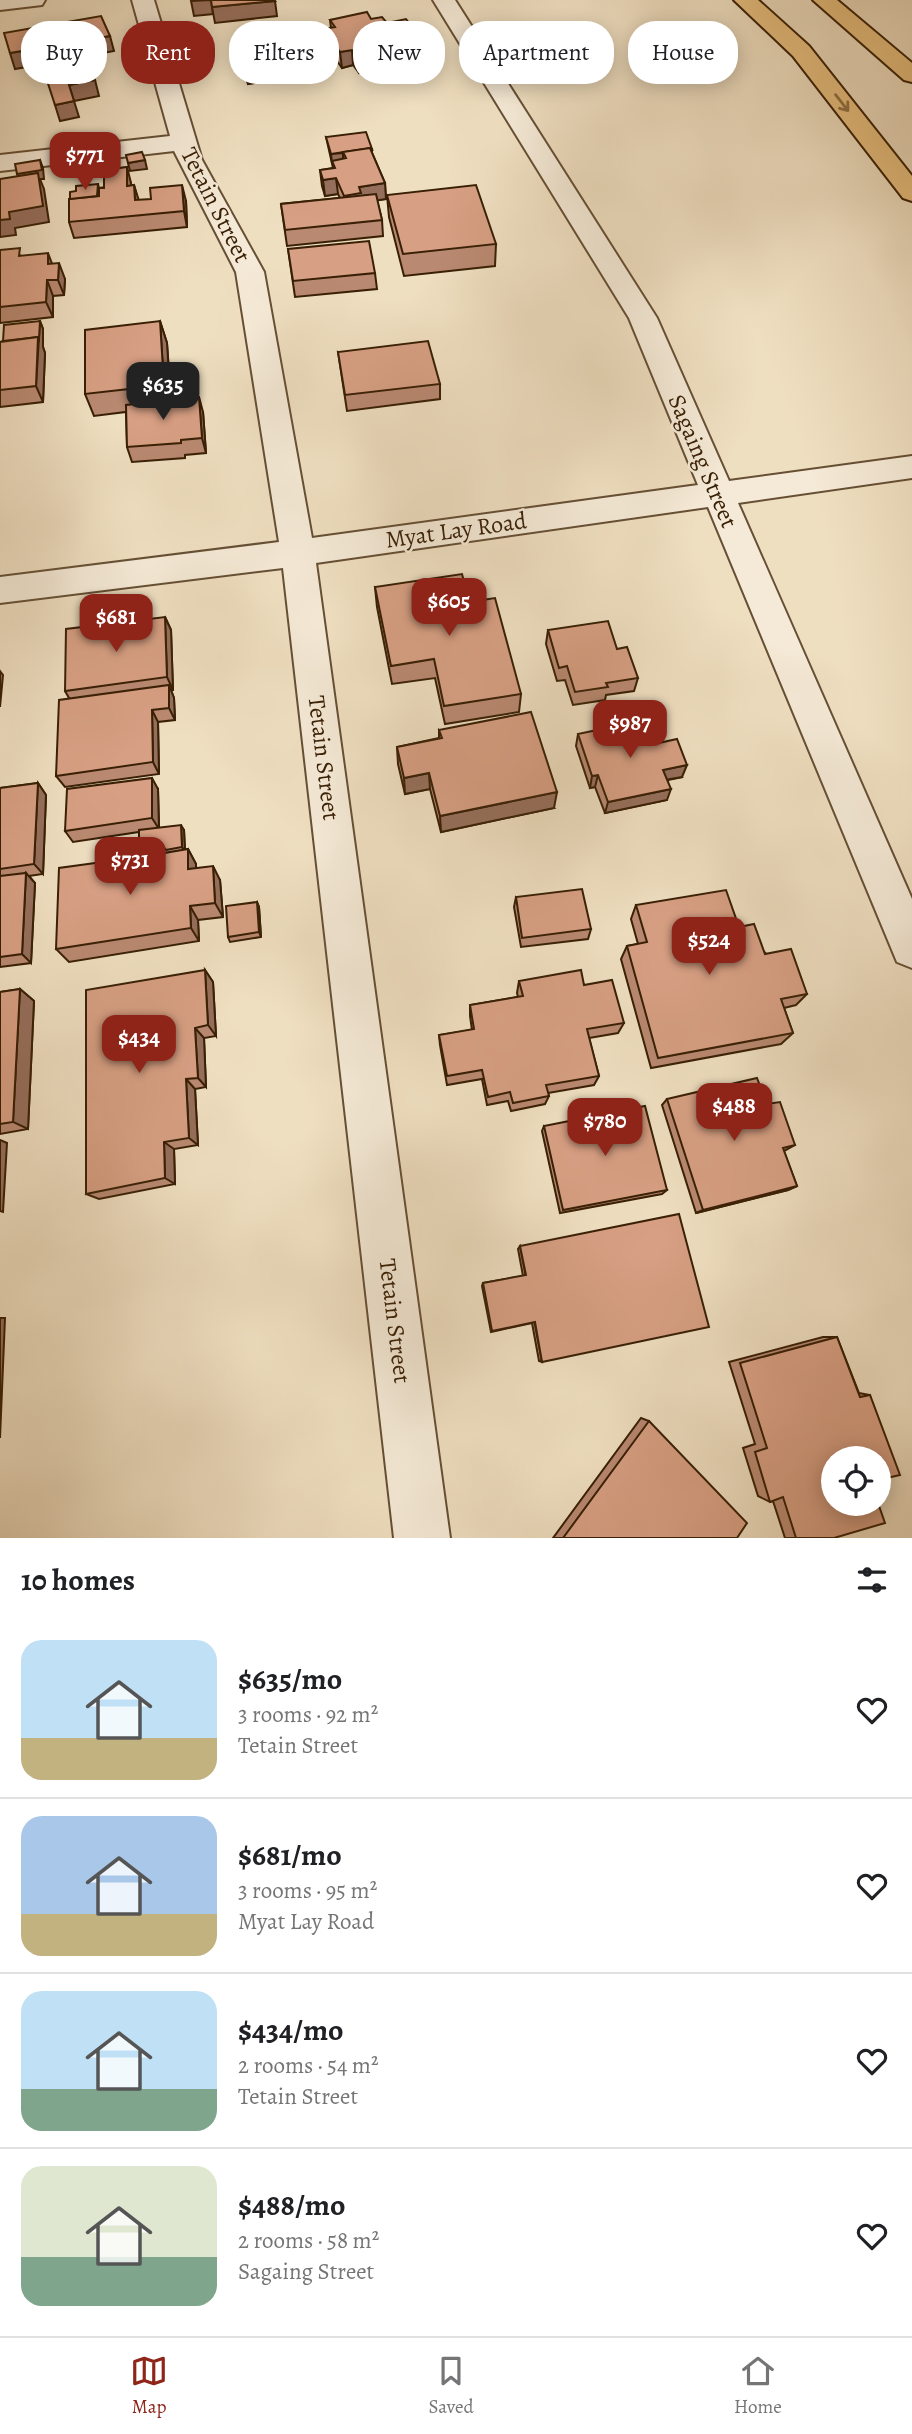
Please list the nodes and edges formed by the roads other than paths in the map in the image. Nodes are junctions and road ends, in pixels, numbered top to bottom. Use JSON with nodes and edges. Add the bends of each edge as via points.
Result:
{"nodes":[{"id":1,"x":34,"y":0,"type":"edge"},
{"id":2,"x":143,"y":0,"type":"edge"},
{"id":3,"x":444,"y":0,"type":"edge"},
{"id":4,"x":745,"y":0,"type":"edge"},
{"id":5,"x":824,"y":0,"type":"edge"},
{"id":6,"x":0,"y":4,"type":"edge"},
{"id":7,"x":912,"y":75,"type":"edge"},
{"id":8,"x":184,"y":142,"type":"junction"},
{"id":9,"x":0,"y":163,"type":"edge"},
{"id":10,"x":912,"y":193,"type":"edge"},
{"id":11,"x":912,"y":467,"type":"edge"},
{"id":12,"x":716,"y":494,"type":"junction"},
{"id":13,"x":298,"y":552,"type":"junction"},
{"id":14,"x":0,"y":590,"type":"edge"},
{"id":15,"x":912,"y":948,"type":"edge"},
{"id":16,"x":422,"y":1538,"type":"edge"}],
"edges":[{"from":1,"to":6,"type":"street"},
{"from":2,"to":8,"type":"street","name":"Tetain Street"},
{"from":3,"to":12,"type":"street","name":"Sagaing Street","via":[[643,318]]},
{"from":4,"to":10,"type":"main road","one_way":true,"via":[[802,51]]},
{"from":5,"to":7,"type":"main road"},
{"from":8,"to":9,"type":"street"},
{"from":8,"to":13,"type":"street","name":"Tetain Street","via":[[189,160],[250,272]]},
{"from":11,"to":12,"type":"street","name":"Myat Lay Road"},
{"from":12,"to":13,"type":"street","name":"Myat Lay Road"},
{"from":12,"to":15,"type":"street","name":"Sagaing Street"},
{"from":13,"to":14,"type":"street","name":"Myat Lay Road"},
{"from":13,"to":16,"type":"street","name":"Tetain Street"}]}
